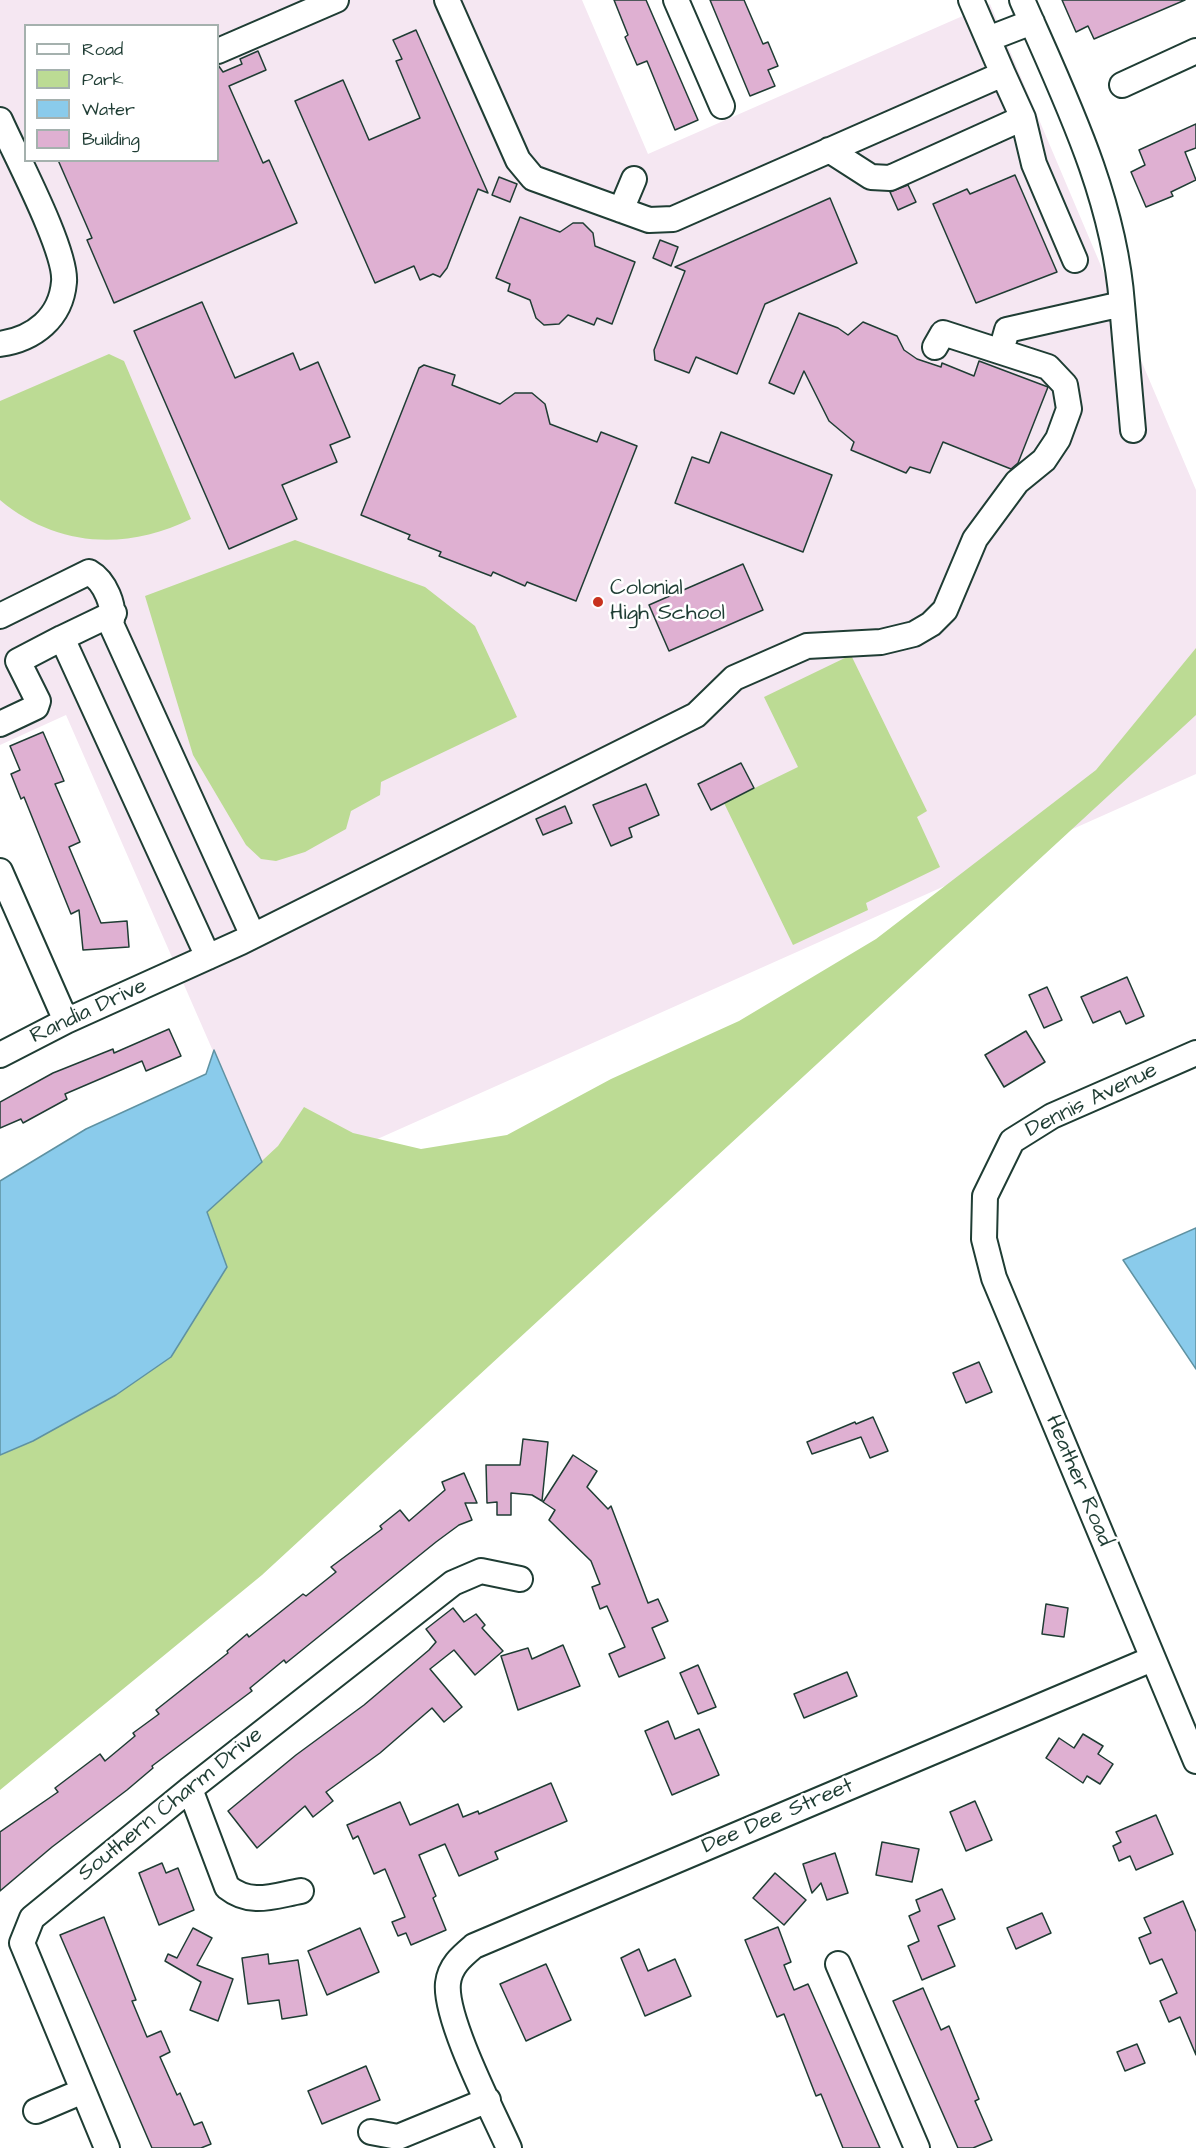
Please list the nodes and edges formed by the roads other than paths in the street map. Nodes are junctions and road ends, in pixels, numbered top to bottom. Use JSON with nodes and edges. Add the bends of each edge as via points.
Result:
{"nodes":[{"id":1,"x":336,"y":0,"type":"edge"},
{"id":2,"x":676,"y":0,"type":"edge"},
{"id":3,"x":971,"y":0,"type":"edge"},
{"id":4,"x":1022,"y":0,"type":"edge"},
{"id":5,"x":450,"y":6,"type":"edge"},
{"id":6,"x":1032,"y":22,"type":"junction"},
{"id":7,"x":988,"y":39,"type":"junction"},
{"id":8,"x":219,"y":51,"type":"edge"},
{"id":9,"x":1196,"y":51,"type":"edge"},
{"id":10,"x":1003,"y":74,"type":"junction"},
{"id":11,"x":1122,"y":85,"type":"dead end"},
{"id":12,"x":722,"y":106,"type":"dead end"},
{"id":13,"x":1023,"y":118,"type":"junction"},
{"id":14,"x":9,"y":135,"type":"edge"},
{"id":15,"x":829,"y":150,"type":"junction"},
{"id":16,"x":634,"y":178,"type":"dead end"},
{"id":17,"x":621,"y":210,"type":"junction"},
{"id":18,"x":1075,"y":260,"type":"dead end"},
{"id":19,"x":1122,"y":304,"type":"junction"},
{"id":20,"x":0,"y":344,"type":"edge"},
{"id":21,"x":935,"y":347,"type":"dead end"},
{"id":22,"x":1001,"y":351,"type":"junction"},
{"id":23,"x":1133,"y":430,"type":"dead end"},
{"id":24,"x":114,"y":613,"type":"junction"},
{"id":25,"x":0,"y":616,"type":"edge"},
{"id":26,"x":62,"y":638,"type":"junction"},
{"id":27,"x":9,"y":666,"type":"edge"},
{"id":28,"x":0,"y":724,"type":"edge"},
{"id":29,"x":0,"y":871,"type":"edge"},
{"id":30,"x":253,"y":936,"type":"junction"},
{"id":31,"x":208,"y":957,"type":"junction"},
{"id":32,"x":66,"y":1021,"type":"junction"},
{"id":33,"x":1196,"y":1053,"type":"edge"},
{"id":34,"x":0,"y":1055,"type":"edge"},
{"id":35,"x":985,"y":1196,"type":"joint"},
{"id":36,"x":520,"y":1579,"type":"dead end"},
{"id":37,"x":1152,"y":1659,"type":"junction"},
{"id":38,"x":1196,"y":1761,"type":"edge"},
{"id":39,"x":190,"y":1789,"type":"junction"},
{"id":40,"x":301,"y":1891,"type":"dead end"},
{"id":41,"x":838,"y":1964,"type":"dead end"},
{"id":42,"x":83,"y":2091,"type":"junction"},
{"id":43,"x":488,"y":2100,"type":"junction"},
{"id":44,"x":36,"y":2111,"type":"dead end"},
{"id":45,"x":371,"y":2132,"type":"dead end"},
{"id":46,"x":107,"y":2148,"type":"edge"},
{"id":47,"x":509,"y":2148,"type":"edge"},
{"id":48,"x":917,"y":2148,"type":"edge"}],
"edges":[{"from":1,"to":8,"type":"street"},
{"from":2,"to":12,"type":"street"},
{"from":3,"to":7,"type":"street"},
{"from":4,"to":6,"type":"street"},
{"from":5,"to":17,"type":"street","via":[[518,160],[533,178]]},
{"from":6,"to":7,"type":"street"},
{"from":6,"to":19,"type":"street","via":[[1082,137],[1102,198],[1119,263]]},
{"from":7,"to":10,"type":"street"},
{"from":9,"to":11,"type":"street"},
{"from":10,"to":13,"type":"street"},
{"from":10,"to":15,"type":"street"},
{"from":13,"to":15,"type":"street","via":[[890,178],[871,177]]},
{"from":13,"to":18,"type":"street","via":[[1034,164]]},
{"from":14,"to":20,"type":"street","via":[[61,260],[64,282],[58,306],[46,324],[32,335]]},
{"from":15,"to":17,"type":"street","via":[[673,219],[649,220]]},
{"from":16,"to":17,"type":"street"},
{"from":19,"to":22,"type":"street","via":[[1007,330]]},
{"from":19,"to":23,"type":"street"},
{"from":21,"to":22,"type":"street","name":"Randia Drive","via":[[943,333]]},
{"from":22,"to":30,"type":"street","name":"Randia Drive","via":[[1048,367],[1065,385],[1069,409],[1058,439],[1044,460],[1017,482],[975,538],[945,610],[931,624],[914,634],[881,642],[807,646],[734,678],[696,715]]},
{"from":24,"to":25,"type":"street","via":[[99,578],[89,572]]},
{"from":24,"to":26,"type":"street"},
{"from":24,"to":30,"type":"street","via":[[111,624]]},
{"from":26,"to":27,"type":"street"},
{"from":26,"to":31,"type":"street"},
{"from":27,"to":28,"type":"street","via":[[38,701],[36,707]]},
{"from":29,"to":32,"type":"street"},
{"from":30,"to":31,"type":"street","name":"Randia Drive"},
{"from":31,"to":32,"type":"street","name":"Randia Drive"},
{"from":32,"to":34,"type":"street","name":"Randia Drive"},
{"from":33,"to":35,"type":"street","name":"Dennis Avenue","via":[[1052,1116],[1012,1141]]},
{"from":35,"to":37,"type":"street","name":"Heather Road","via":[[984,1239],[994,1278]]},
{"from":36,"to":39,"type":"street","name":"Southern Charm Drive","via":[[481,1571],[453,1583]]},
{"from":37,"to":38,"type":"street","name":"Heather Road"},
{"from":37,"to":43,"type":"street","name":"Dee Dee Street","via":[[474,1946],[455,1962],[448,1983],[450,2012]]},
{"from":39,"to":40,"type":"street","via":[[227,1887],[240,1897],[254,1899]]},
{"from":39,"to":42,"type":"street","name":"Southern Charm Drive","via":[[32,1918],[22,1942]]},
{"from":41,"to":48,"type":"street"},
{"from":42,"to":44,"type":"street"},
{"from":42,"to":46,"type":"street","name":"Southern Charm Drive"},
{"from":43,"to":45,"type":"street","via":[[398,2137]]},
{"from":43,"to":47,"type":"street"}]}
